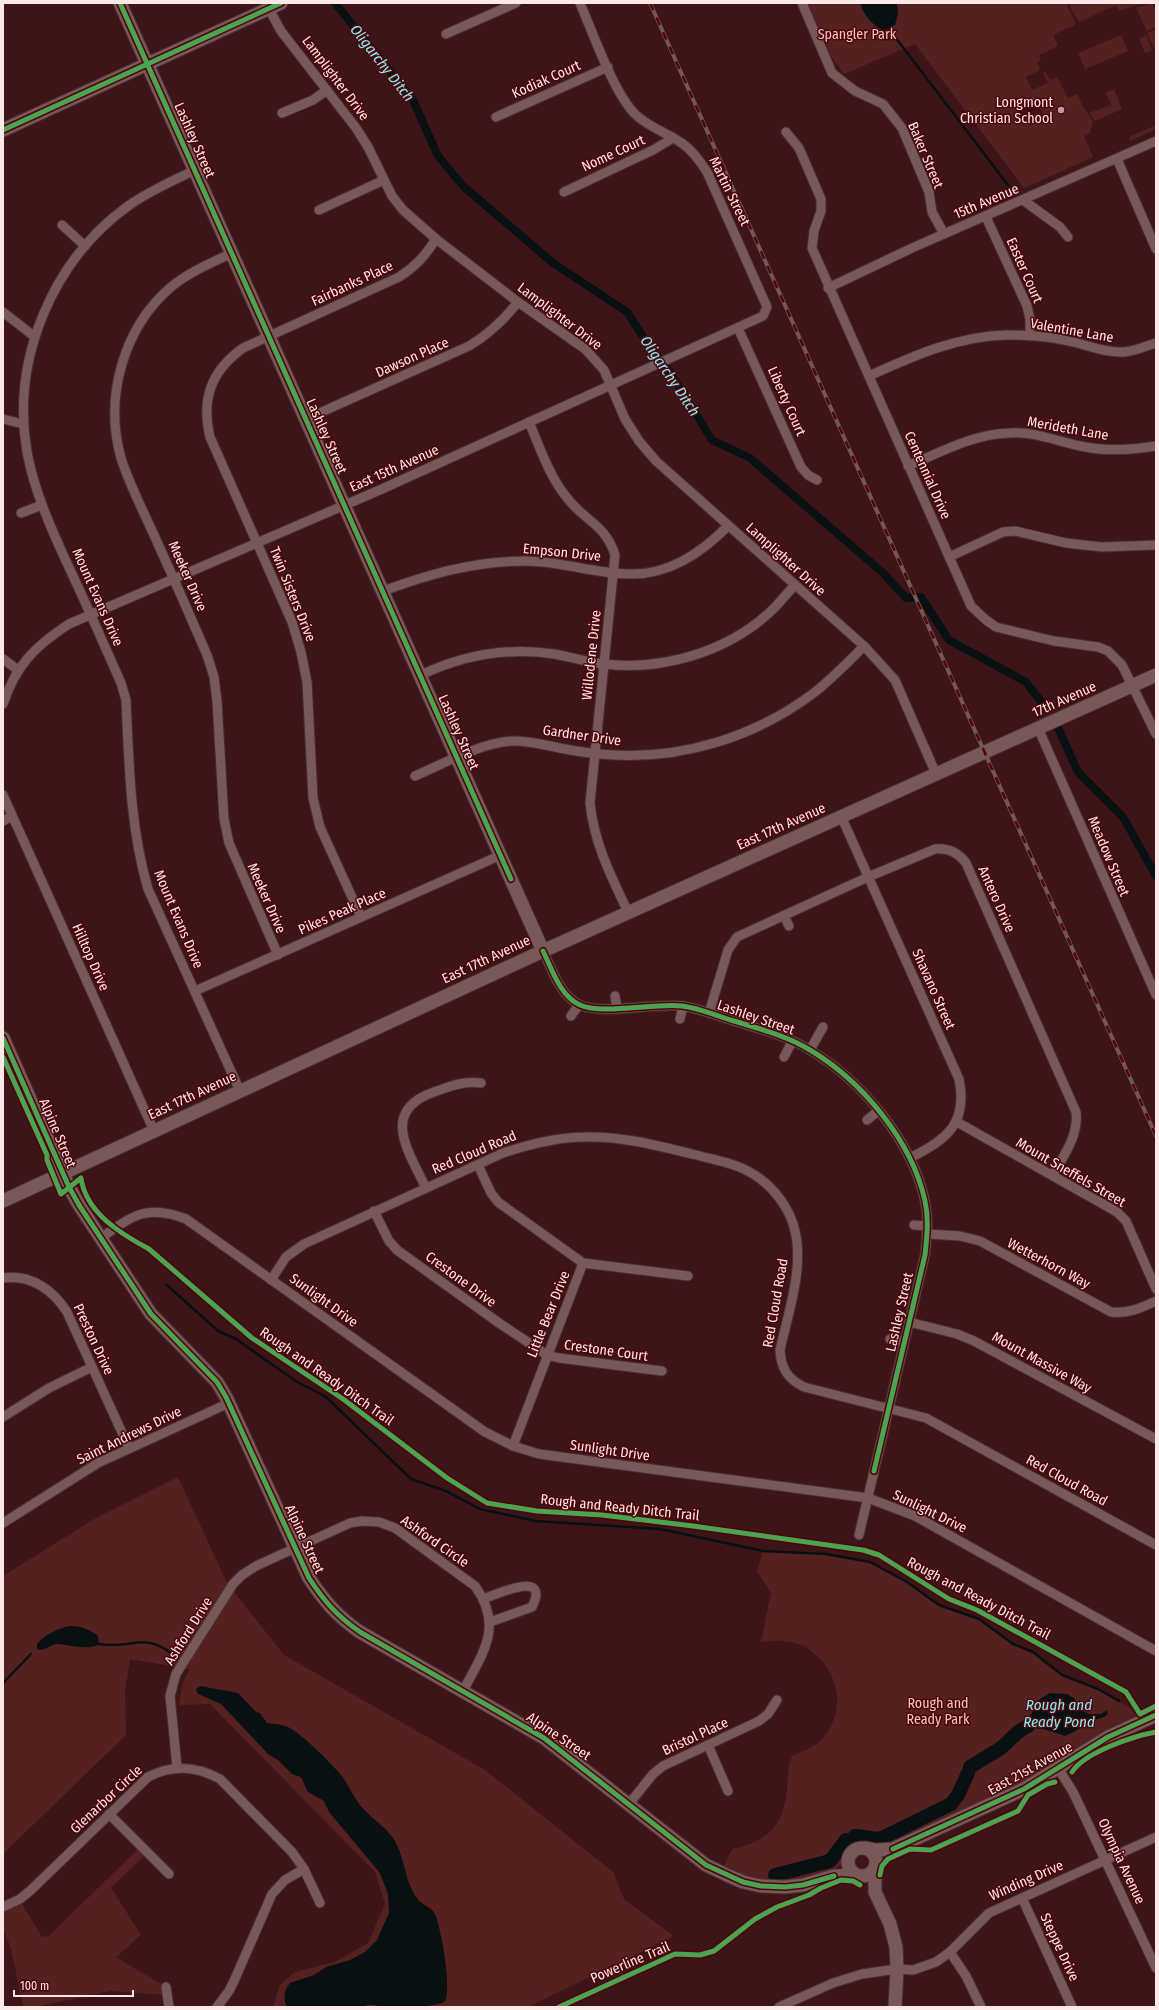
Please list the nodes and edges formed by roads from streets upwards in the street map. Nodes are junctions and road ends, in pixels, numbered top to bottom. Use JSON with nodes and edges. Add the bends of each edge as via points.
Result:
{"nodes":[{"id":1,"x":120,"y":3,"type":"edge"},
{"id":2,"x":281,"y":3,"type":"edge"},
{"id":3,"x":516,"y":3,"type":"edge"},
{"id":4,"x":580,"y":3,"type":"edge"},
{"id":5,"x":802,"y":3,"type":"edge"},
{"id":6,"x":268,"y":8,"type":"junction"},
{"id":7,"x":446,"y":34,"type":"dead end"},
{"id":8,"x":148,"y":63,"type":"junction"},
{"id":9,"x":608,"y":67,"type":"junction"},
{"id":10,"x":327,"y":90,"type":"junction"},
{"id":11,"x":282,"y":113,"type":"dead end"},
{"id":12,"x":496,"y":117,"type":"dead end"},
{"id":13,"x":3,"y":130,"type":"edge"},
{"id":14,"x":786,"y":132,"type":"dead end"},
{"id":15,"x":672,"y":138,"type":"junction"},
{"id":16,"x":1156,"y":141,"type":"edge"},
{"id":17,"x":1117,"y":159,"type":"junction"},
{"id":18,"x":195,"y":170,"type":"junction"},
{"id":19,"x":384,"y":180,"type":"junction"},
{"id":20,"x":564,"y":192,"type":"dead end"},
{"id":21,"x":1023,"y":200,"type":"junction"},
{"id":22,"x":319,"y":210,"type":"dead end"},
{"id":23,"x":986,"y":217,"type":"junction"},
{"id":24,"x":62,"y":225,"type":"dead end"},
{"id":25,"x":944,"y":234,"type":"junction"},
{"id":26,"x":1068,"y":237,"type":"dead end"},
{"id":27,"x":436,"y":240,"type":"junction"},
{"id":28,"x":85,"y":246,"type":"junction"},
{"id":29,"x":1156,"y":249,"type":"edge"},
{"id":30,"x":232,"y":253,"type":"junction"},
{"id":31,"x":828,"y":288,"type":"junction"},
{"id":32,"x":518,"y":302,"type":"junction"},
{"id":33,"x":767,"y":311,"type":"joint"},
{"id":34,"x":3,"y":312,"type":"edge"},
{"id":35,"x":738,"y":328,"type":"junction"},
{"id":36,"x":1030,"y":336,"type":"junction"},
{"id":37,"x":35,"y":337,"type":"junction"},
{"id":38,"x":269,"y":337,"type":"junction"},
{"id":39,"x":1156,"y":342,"type":"edge"},
{"id":40,"x":869,"y":376,"type":"junction"},
{"id":41,"x":610,"y":385,"type":"junction"},
{"id":42,"x":3,"y":419,"type":"edge"},
{"id":43,"x":306,"y":419,"type":"junction"},
{"id":44,"x":529,"y":422,"type":"junction"},
{"id":45,"x":23,"y":424,"type":"junction"},
{"id":46,"x":1156,"y":446,"type":"edge"},
{"id":47,"x":908,"y":466,"type":"junction"},
{"id":48,"x":817,"y":480,"type":"dead end"},
{"id":49,"x":345,"y":505,"type":"junction"},
{"id":50,"x":42,"y":506,"type":"junction"},
{"id":51,"x":21,"y":514,"type":"dead end"},
{"id":52,"x":728,"y":526,"type":"junction"},
{"id":53,"x":258,"y":543,"type":"junction"},
{"id":54,"x":1156,"y":545,"type":"edge"},
{"id":55,"x":949,"y":557,"type":"junction"},
{"id":56,"x":614,"y":572,"type":"junction"},
{"id":57,"x":174,"y":579,"type":"junction"},
{"id":58,"x":795,"y":585,"type":"junction"},
{"id":59,"x":383,"y":591,"type":"junction"},
{"id":60,"x":90,"y":614,"type":"junction"},
{"id":61,"x":864,"y":646,"type":"junction"},
{"id":62,"x":3,"y":659,"type":"edge"},
{"id":63,"x":604,"y":664,"type":"junction"},
{"id":64,"x":18,"y":670,"type":"junction"},
{"id":65,"x":421,"y":675,"type":"junction"},
{"id":66,"x":1156,"y":675,"type":"edge"},
{"id":67,"x":1133,"y":685,"type":"junction"},
{"id":68,"x":3,"y":704,"type":"edge"},
{"id":69,"x":1038,"y":728,"type":"junction"},
{"id":70,"x":1156,"y":734,"type":"edge"},
{"id":71,"x":985,"y":752,"type":"joint"},
{"id":72,"x":594,"y":754,"type":"junction"},
{"id":73,"x":457,"y":757,"type":"junction"},
{"id":74,"x":936,"y":774,"type":"junction"},
{"id":75,"x":415,"y":776,"type":"dead end"},
{"id":76,"x":3,"y":794,"type":"edge"},
{"id":77,"x":12,"y":816,"type":"junction"},
{"id":78,"x":841,"y":816,"type":"junction"},
{"id":79,"x":3,"y":820,"type":"edge"},
{"id":80,"x":501,"y":855,"type":"junction"},
{"id":81,"x":868,"y":877,"type":"junction"},
{"id":82,"x":628,"y":912,"type":"junction"},
{"id":83,"x":784,"y":916,"type":"junction"},
{"id":84,"x":361,"y":917,"type":"junction"},
{"id":85,"x":789,"y":926,"type":"dead end"},
{"id":86,"x":543,"y":951,"type":"junction"},
{"id":87,"x":278,"y":955,"type":"junction"},
{"id":88,"x":195,"y":991,"type":"junction"},
{"id":89,"x":1156,"y":995,"type":"edge"},
{"id":90,"x":615,"y":996,"type":"dead end"},
{"id":91,"x":579,"y":1005,"type":"junction"},
{"id":92,"x":683,"y":1006,"type":"junction"},
{"id":93,"x":617,"y":1008,"type":"junction"},
{"id":94,"x":709,"y":1013,"type":"junction"},
{"id":95,"x":571,"y":1016,"type":"dead end"},
{"id":96,"x":680,"y":1019,"type":"dead end"},
{"id":97,"x":824,"y":1027,"type":"dead end"},
{"id":98,"x":3,"y":1038,"type":"edge"},
{"id":99,"x":792,"y":1042,"type":"junction"},
{"id":100,"x":810,"y":1050,"type":"junction"},
{"id":101,"x":784,"y":1057,"type":"dead end"},
{"id":102,"x":481,"y":1083,"type":"dead end"},
{"id":103,"x":240,"y":1091,"type":"junction"},
{"id":104,"x":878,"y":1111,"type":"junction"},
{"id":105,"x":867,"y":1120,"type":"dead end"},
{"id":106,"x":957,"y":1122,"type":"junction"},
{"id":107,"x":154,"y":1131,"type":"junction"},
{"id":108,"x":1075,"y":1133,"type":"junction"},
{"id":109,"x":1084,"y":1137,"type":"dead end"},
{"id":110,"x":910,"y":1158,"type":"junction"},
{"id":111,"x":478,"y":1165,"type":"junction"},
{"id":112,"x":63,"y":1173,"type":"junction"},
{"id":113,"x":1053,"y":1175,"type":"junction"},
{"id":114,"x":426,"y":1188,"type":"junction"},
{"id":115,"x":3,"y":1201,"type":"edge"},
{"id":116,"x":374,"y":1211,"type":"junction"},
{"id":117,"x":914,"y":1225,"type":"dead end"},
{"id":118,"x":928,"y":1230,"type":"junction"},
{"id":119,"x":101,"y":1238,"type":"junction"},
{"id":120,"x":583,"y":1263,"type":"junction"},
{"id":121,"x":688,"y":1276,"type":"dead end"},
{"id":122,"x":3,"y":1278,"type":"edge"},
{"id":123,"x":271,"y":1280,"type":"junction"},
{"id":124,"x":1156,"y":1289,"type":"edge"},
{"id":125,"x":1156,"y":1301,"type":"edge"},
{"id":126,"x":909,"y":1322,"type":"junction"},
{"id":127,"x":890,"y":1339,"type":"dead end"},
{"id":128,"x":904,"y":1342,"type":"junction"},
{"id":129,"x":547,"y":1355,"type":"junction"},
{"id":130,"x":92,"y":1367,"type":"junction"},
{"id":131,"x":662,"y":1371,"type":"dead end"},
{"id":132,"x":229,"y":1403,"type":"junction"},
{"id":133,"x":888,"y":1408,"type":"junction"},
{"id":134,"x":3,"y":1417,"type":"edge"},
{"id":135,"x":1156,"y":1439,"type":"edge"},
{"id":136,"x":513,"y":1446,"type":"junction"},
{"id":137,"x":129,"y":1448,"type":"junction"},
{"id":138,"x":868,"y":1498,"type":"junction"},
{"id":139,"x":3,"y":1522,"type":"edge"},
{"id":140,"x":859,"y":1535,"type":"dead end"},
{"id":141,"x":1156,"y":1545,"type":"edge"},
{"id":142,"x":295,"y":1548,"type":"junction"},
{"id":143,"x":483,"y":1599,"type":"junction"},
{"id":144,"x":490,"y":1622,"type":"junction"},
{"id":145,"x":1156,"y":1651,"type":"edge"},
{"id":146,"x":463,"y":1691,"type":"junction"},
{"id":147,"x":777,"y":1700,"type":"dead end"},
{"id":148,"x":1156,"y":1715,"type":"edge"},
{"id":149,"x":708,"y":1745,"type":"junction"},
{"id":150,"x":177,"y":1767,"type":"junction"},
{"id":151,"x":1058,"y":1768,"type":"junction"},
{"id":152,"x":728,"y":1791,"type":"dead end"},
{"id":153,"x":629,"y":1804,"type":"junction"},
{"id":154,"x":110,"y":1814,"type":"junction"},
{"id":155,"x":1156,"y":1837,"type":"edge"},
{"id":156,"x":866,"y":1848,"type":"junction"},
{"id":157,"x":892,"y":1849,"type":"junction"},
{"id":158,"x":1106,"y":1860,"type":"junction"},
{"id":159,"x":847,"y":1861,"type":"junction"},
{"id":160,"x":875,"y":1867,"type":"junction"},
{"id":161,"x":304,"y":1870,"type":"junction"},
{"id":162,"x":169,"y":1874,"type":"dead end"},
{"id":163,"x":834,"y":1876,"type":"junction"},
{"id":164,"x":857,"y":1876,"type":"junction"},
{"id":165,"x":876,"y":1892,"type":"junction"},
{"id":166,"x":1022,"y":1898,"type":"junction"},
{"id":167,"x":320,"y":1903,"type":"dead end"},
{"id":168,"x":3,"y":1907,"type":"edge"},
{"id":169,"x":950,"y":1952,"type":"junction"},
{"id":170,"x":1156,"y":1968,"type":"edge"},
{"id":171,"x":897,"y":1969,"type":"junction"},
{"id":172,"x":166,"y":1987,"type":"dead end"},
{"id":173,"x":169,"y":2007,"type":"edge"},
{"id":174,"x":216,"y":2007,"type":"edge"},
{"id":175,"x":779,"y":2007,"type":"edge"},
{"id":176,"x":895,"y":2007,"type":"edge"},
{"id":177,"x":981,"y":2007,"type":"edge"},
{"id":178,"x":1072,"y":2007,"type":"edge"}],
"edges":[{"from":1,"to":8,"type":"street","name":"Lashley Street"},
{"from":2,"to":6,"type":"street"},
{"from":3,"to":7,"type":"street"},
{"from":4,"to":9,"type":"street","name":"Martin Street"},
{"from":5,"to":25,"type":"street","name":"Baker Street","via":[[832,73],[855,91],[883,104],[902,128],[929,192],[932,212]]},
{"from":6,"to":8,"type":"street"},
{"from":6,"to":10,"type":"street","name":"Lamplighter Drive","via":[[281,31]]},
{"from":8,"to":13,"type":"street"},
{"from":8,"to":18,"type":"street","name":"Lashley Street"},
{"from":9,"to":12,"type":"street","name":"Kodiak Court"},
{"from":9,"to":15,"type":"street","name":"Martin Street","via":[[626,102],[636,115]]},
{"from":10,"to":11,"type":"street","via":[[314,100]]},
{"from":10,"to":19,"type":"street","name":"Lamplighter Drive","via":[[356,128]]},
{"from":14,"to":31,"type":"street","name":"Centennial Drive","via":[[799,148],[821,200],[821,211],[814,231],[812,248]]},
{"from":15,"to":20,"type":"street","name":"Nome Court","via":[[653,150]]},
{"from":15,"to":33,"type":"street","name":"Martin Street","via":[[684,144],[697,156],[707,172],[768,307]]},
{"from":16,"to":17,"type":"street","name":"15th Avenue"},
{"from":17,"to":21,"type":"street","name":"15th Avenue"},
{"from":17,"to":29,"type":"street"},
{"from":18,"to":28,"type":"street","name":"Mount Evans Drive","via":[[153,190],[128,206]]},
{"from":18,"to":30,"type":"street","name":"Lashley Street"},
{"from":19,"to":22,"type":"street"},
{"from":19,"to":27,"type":"street","name":"Lamplighter Drive","via":[[403,210]]},
{"from":21,"to":23,"type":"street","name":"15th Avenue"},
{"from":21,"to":26,"type":"street","via":[[1060,227]]},
{"from":23,"to":25,"type":"street","name":"15th Avenue"},
{"from":23,"to":36,"type":"street","name":"Easter Court","via":[[1027,306]]},
{"from":24,"to":28,"type":"street"},
{"from":25,"to":31,"type":"street","name":"15th Avenue"},
{"from":27,"to":32,"type":"street","name":"Lamplighter Drive"},
{"from":27,"to":38,"type":"street","name":"Fairbanks Place","via":[[425,256],[399,278]]},
{"from":28,"to":37,"type":"street","name":"Mount Evans Drive","via":[[66,270],[51,296]]},
{"from":30,"to":38,"type":"street","name":"Lashley Street"},
{"from":30,"to":57,"type":"street","name":"Meeker Drive","via":[[192,273],[171,287],[154,305],[139,325],[120,372],[115,418],[122,458]]},
{"from":31,"to":40,"type":"street","name":"Centennial Drive"},
{"from":32,"to":41,"type":"street","name":"Lamplighter Drive","via":[[585,349],[600,366]]},
{"from":32,"to":43,"type":"street","name":"Dawson Place","via":[[501,323],[469,346]]},
{"from":33,"to":35,"type":"street","name":"East 15th Avenue","via":[[763,316]]},
{"from":34,"to":37,"type":"street"},
{"from":35,"to":41,"type":"street","name":"East 15th Avenue"},
{"from":35,"to":48,"type":"street","name":"Liberty Court","via":[[801,467]]},
{"from":36,"to":39,"type":"street","name":"Valentine Lane","via":[[1057,339],[1109,352],[1125,352]]},
{"from":36,"to":40,"type":"street","name":"Valentine Lane","via":[[985,336],[956,342],[921,353]]},
{"from":37,"to":45,"type":"street","name":"Mount Evans Drive","via":[[28,366]]},
{"from":38,"to":43,"type":"street","name":"Lashley Street"},
{"from":38,"to":53,"type":"street","name":"Twin Sisters Drive","via":[[243,348],[222,366],[212,382],[206,410],[210,438]]},
{"from":40,"to":47,"type":"street","name":"Centennial Drive"},
{"from":41,"to":44,"type":"street","name":"East 15th Avenue"},
{"from":41,"to":52,"type":"street","name":"Lamplighter Drive","via":[[625,419],[656,462]]},
{"from":42,"to":45,"type":"street"},
{"from":43,"to":49,"type":"street","name":"Lashley Street"},
{"from":44,"to":49,"type":"street","name":"East 15th Avenue"},
{"from":44,"to":56,"type":"street","name":"Willodene Drive","via":[[555,482],[567,499],[603,530],[610,542],[615,554]]},
{"from":45,"to":50,"type":"street","name":"Mount Evans Drive","via":[[27,453]]},
{"from":46,"to":47,"type":"street","name":"Merideth Lane","via":[[1134,450],[1109,450],[1010,432],[965,441]]},
{"from":47,"to":55,"type":"street","name":"Centennial Drive"},
{"from":49,"to":53,"type":"street","name":"East 15th Avenue"},
{"from":49,"to":59,"type":"street","name":"Lashley Street"},
{"from":50,"to":51,"type":"street"},
{"from":50,"to":60,"type":"street","name":"Mount Evans Drive"},
{"from":52,"to":56,"type":"street","name":"Empson Drive","via":[[708,546],[667,568],[645,573]]},
{"from":52,"to":58,"type":"street","name":"Lamplighter Drive"},
{"from":53,"to":57,"type":"street","name":"East 15th Avenue"},
{"from":53,"to":84,"type":"street","name":"Twin Sisters Drive","via":[[292,622],[301,652],[308,697],[316,813]]},
{"from":54,"to":55,"type":"street","via":[[1102,548],[1015,531],[1003,532]]},
{"from":55,"to":67,"type":"street","name":"Centennial Drive","via":[[971,606],[996,627],[1104,649],[1115,656]]},
{"from":56,"to":59,"type":"street","name":"Empson Drive","via":[[560,563],[490,562],[454,568]]},
{"from":56,"to":63,"type":"street","name":"Willodene Drive"},
{"from":57,"to":60,"type":"street","name":"East 15th Avenue"},
{"from":57,"to":87,"type":"street","name":"Meeker Drive","via":[[214,677],[224,819],[229,843]]},
{"from":58,"to":61,"type":"street","name":"Lamplighter Drive"},
{"from":58,"to":63,"type":"street","via":[[770,612],[752,626],[726,642],[698,654],[645,665]]},
{"from":59,"to":65,"type":"street","name":"Lashley Street"},
{"from":60,"to":64,"type":"street","name":"East 15th Avenue","via":[[50,636],[32,652]]},
{"from":60,"to":88,"type":"street","name":"Mount Evans Drive","via":[[122,683],[126,700],[134,830],[141,864],[148,889]]},
{"from":61,"to":72,"type":"street","name":"Gardner Drive","via":[[812,694],[766,723],[733,737],[673,753]]},
{"from":61,"to":74,"type":"street","name":"Lamplighter Drive","via":[[895,680]]},
{"from":62,"to":64,"type":"street"},
{"from":63,"to":65,"type":"street","via":[[555,654],[508,652],[454,661]]},
{"from":63,"to":72,"type":"street","name":"Willodene Drive"},
{"from":64,"to":68,"type":"street"},
{"from":65,"to":73,"type":"street","name":"Lashley Street"},
{"from":66,"to":67,"type":"street","name":"17th Avenue"},
{"from":67,"to":69,"type":"street","name":"17th Avenue"},
{"from":67,"to":70,"type":"street","name":"Centennial Drive"},
{"from":69,"to":71,"type":"street","name":"17th Avenue"},
{"from":69,"to":89,"type":"street","name":"Meadow Street"},
{"from":71,"to":74,"type":"street","name":"East 17th Avenue"},
{"from":72,"to":73,"type":"street","name":"Gardner Drive","via":[[533,742],[512,741],[486,746]]},
{"from":72,"to":82,"type":"street","name":"Willodene Drive","via":[[590,803],[592,820],[599,848]]},
{"from":73,"to":75,"type":"street","name":"Gardner Drive"},
{"from":73,"to":80,"type":"street","name":"Lashley Street"},
{"from":74,"to":78,"type":"street","name":"East 17th Avenue"},
{"from":76,"to":77,"type":"street","name":"Hilltop Drive"},
{"from":77,"to":79,"type":"street"},
{"from":77,"to":107,"type":"street","name":"Hilltop Drive"},
{"from":78,"to":81,"type":"street","name":"Shavano Street"},
{"from":78,"to":82,"type":"street","name":"East 17th Avenue"},
{"from":80,"to":84,"type":"street","name":"Pikes Peak Place"},
{"from":80,"to":86,"type":"street","name":"Lashley Street"},
{"from":81,"to":83,"type":"street","name":"Antero Drive"},
{"from":81,"to":106,"type":"street","name":"Shavano Street","via":[[959,1079],[962,1094]]},
{"from":81,"to":108,"type":"street","name":"Antero Drive","via":[[935,849],[954,851],[961,857],[1076,1112]]},
{"from":82,"to":86,"type":"street","name":"East 17th Avenue"},
{"from":83,"to":85,"type":"street"},
{"from":83,"to":94,"type":"street","name":"Antero Drive","via":[[737,937],[724,949]]},
{"from":84,"to":87,"type":"street","name":"Pikes Peak Place"},
{"from":86,"to":91,"type":"street","name":"Lashley Street","via":[[562,989]]},
{"from":86,"to":103,"type":"street","name":"East 17th Avenue"},
{"from":87,"to":88,"type":"street","name":"Pikes Peak Place"},
{"from":88,"to":103,"type":"street","name":"Mount Evans Drive"},
{"from":90,"to":93,"type":"street"},
{"from":91,"to":93,"type":"street","name":"Lashley Street","via":[[598,1009]]},
{"from":91,"to":95,"type":"street"},
{"from":92,"to":93,"type":"street","name":"Lashley Street","via":[[655,1004]]},
{"from":92,"to":94,"type":"street","name":"Lashley Street"},
{"from":92,"to":96,"type":"street"},
{"from":94,"to":99,"type":"street","name":"Lashley Street","via":[[774,1033]]},
{"from":97,"to":100,"type":"street"},
{"from":98,"to":112,"type":"street","name":"Alpine Street"},
{"from":99,"to":100,"type":"street","name":"Lashley Street"},
{"from":99,"to":101,"type":"street"},
{"from":100,"to":104,"type":"street","name":"Lashley Street","via":[[859,1089]]},
{"from":102,"to":114,"type":"street","via":[[465,1081],[419,1097],[406,1110],[402,1128],[404,1140]]},
{"from":103,"to":107,"type":"street","name":"East 17th Avenue"},
{"from":104,"to":105,"type":"street"},
{"from":104,"to":110,"type":"street","name":"Lashley Street","via":[[891,1126]]},
{"from":106,"to":110,"type":"street","name":"Shavano Street","via":[[946,1136],[933,1146]]},
{"from":106,"to":113,"type":"street","name":"Mount Sneffels Street"},
{"from":107,"to":112,"type":"street","name":"East 17th Avenue"},
{"from":108,"to":109,"type":"street"},
{"from":108,"to":113,"type":"street","name":"Antero Drive"},
{"from":110,"to":118,"type":"street","name":"Lashley Street","via":[[925,1201]]},
{"from":111,"to":114,"type":"street","name":"Red Cloud Road"},
{"from":111,"to":120,"type":"street","name":"Little Bear Drive","via":[[490,1193],[498,1202]]},
{"from":111,"to":133,"type":"street","name":"Red Cloud Road","via":[[529,1144],[585,1137],[643,1142],[735,1165],[753,1174],[769,1186],[782,1202],[790,1215],[798,1245],[798,1266],[780,1350],[781,1362],[786,1373],[794,1382],[804,1387]]},
{"from":112,"to":115,"type":"street","name":"East 17th Avenue"},
{"from":112,"to":119,"type":"street","name":"Alpine Street","via":[[79,1205]]},
{"from":113,"to":124,"type":"street","name":"Mount Sneffels Street","via":[[1117,1212],[1126,1221]]},
{"from":114,"to":116,"type":"street","name":"Red Cloud Road"},
{"from":116,"to":123,"type":"street","name":"Red Cloud Road","via":[[294,1250],[286,1257]]},
{"from":116,"to":129,"type":"street","name":"Crestone Drive","via":[[389,1241],[397,1250]]},
{"from":117,"to":118,"type":"street"},
{"from":118,"to":125,"type":"street","name":"Wetterhorn Way","via":[[980,1242],[1111,1312],[1134,1311]]},
{"from":118,"to":126,"type":"street","name":"Lashley Street"},
{"from":119,"to":123,"type":"street","name":"Sunlight Drive","via":[[128,1218],[142,1213],[171,1213],[186,1219]]},
{"from":119,"to":132,"type":"street","name":"Alpine Street","via":[[152,1314],[217,1382]]},
{"from":120,"to":121,"type":"street"},
{"from":120,"to":129,"type":"street","name":"Little Bear Drive"},
{"from":122,"to":130,"type":"street","name":"Preston Drive","via":[[23,1279],[52,1292],[67,1312]]},
{"from":123,"to":136,"type":"street","name":"Sunlight Drive","via":[[485,1432]]},
{"from":126,"to":128,"type":"street","name":"Lashley Street"},
{"from":126,"to":135,"type":"street","name":"Mount Massive Way","via":[[958,1334],[974,1341]]},
{"from":127,"to":128,"type":"street","name":"Lashley Street"},
{"from":128,"to":133,"type":"street","name":"Lashley Street"},
{"from":129,"to":131,"type":"street","name":"Crestone Court"},
{"from":129,"to":136,"type":"street","name":"Little Bear Drive"},
{"from":130,"to":134,"type":"street","via":[[49,1388]]},
{"from":130,"to":137,"type":"street","name":"Preston Drive"},
{"from":132,"to":137,"type":"street","name":"Saint Andrews Drive"},
{"from":132,"to":142,"type":"street","name":"Alpine Street"},
{"from":133,"to":138,"type":"street","name":"Lashley Street"},
{"from":133,"to":141,"type":"street","name":"Red Cloud Road","via":[[926,1418]]},
{"from":136,"to":138,"type":"street","name":"Sunlight Drive","via":[[539,1454]]},
{"from":137,"to":139,"type":"street","name":"Saint Andrews Drive","via":[[98,1463]]},
{"from":138,"to":140,"type":"street","name":"Lashley Street"},
{"from":138,"to":145,"type":"street","name":"Sunlight Drive","via":[[915,1516]]},
{"from":142,"to":143,"type":"street","name":"Ashford Circle","via":[[350,1523],[379,1522],[395,1528],[475,1586]]},
{"from":142,"to":146,"type":"street","name":"Alpine Street","via":[[309,1578],[326,1604],[340,1618]]},
{"from":142,"to":150,"type":"street","name":"Ashford Drive","via":[[256,1566],[233,1584],[176,1674],[170,1696]]},
{"from":143,"to":144,"type":"street","name":"Ashford Circle"},
{"from":143,"to":144,"type":"street","via":[[524,1585],[532,1587],[535,1592],[536,1600],[532,1607]]},
{"from":144,"to":146,"type":"street","name":"Ashford Circle","via":[[486,1649]]},
{"from":146,"to":153,"type":"street","name":"Alpine Street","via":[[544,1738]]},
{"from":147,"to":149,"type":"street","name":"Bristol Place","via":[[768,1714],[759,1721]]},
{"from":148,"to":151,"type":"street","name":"East 21st Avenue","via":[[1108,1737]]},
{"from":149,"to":152,"type":"street"},
{"from":149,"to":153,"type":"street","name":"Bristol Place","via":[[657,1770]]},
{"from":150,"to":154,"type":"street","name":"Glenarbor Circle","via":[[148,1777]]},
{"from":150,"to":161,"type":"street","name":"Glenarbor Circle","via":[[200,1770],[220,1779],[292,1852]]},
{"from":151,"to":157,"type":"street","name":"East 21st Avenue","via":[[1024,1789]]},
{"from":151,"to":158,"type":"street","name":"Olympia Avenue","via":[[1074,1792]]},
{"from":153,"to":163,"type":"street","name":"Alpine Street","via":[[706,1865],[744,1882],[785,1887]]},
{"from":154,"to":162,"type":"street"},
{"from":154,"to":168,"type":"street","name":"Glenarbor Circle","via":[[31,1890]]},
{"from":155,"to":158,"type":"street","name":"Winding Drive"},
{"from":156,"to":157,"type":"street","name":"East 21st Avenue"},
{"from":156,"to":159,"type":"street","via":[[854,1850]]},
{"from":156,"to":160,"type":"street","via":[[875,1857]]},
{"from":157,"to":160,"type":"street","name":"East 21st Avenue"},
{"from":158,"to":166,"type":"street","name":"Winding Drive"},
{"from":158,"to":170,"type":"street","name":"Olympia Avenue"},
{"from":159,"to":163,"type":"street"},
{"from":159,"to":164,"type":"street","via":[[849,1869]]},
{"from":160,"to":164,"type":"street","via":[[868,1876]]},
{"from":160,"to":165,"type":"street"},
{"from":161,"to":167,"type":"street","name":"Glenarbor Circle"},
{"from":161,"to":174,"type":"street","via":[[285,1880],[272,1894],[234,1981]]},
{"from":163,"to":164,"type":"street"},
{"from":164,"to":165,"type":"street"},
{"from":165,"to":171,"type":"street","via":[[890,1924],[896,1947]]},
{"from":166,"to":169,"type":"street","name":"Winding Drive","via":[[988,1912]]},
{"from":166,"to":178,"type":"street","name":"Steppe Drive"},
{"from":169,"to":171,"type":"street","name":"Winding Drive","via":[[936,1962],[913,1970]]},
{"from":169,"to":177,"type":"street","via":[[966,1976]]},
{"from":171,"to":175,"type":"street","name":"Winding Drive","via":[[862,1974],[833,1983]]},
{"from":171,"to":176,"type":"street"},
{"from":172,"to":173,"type":"street"}]}
